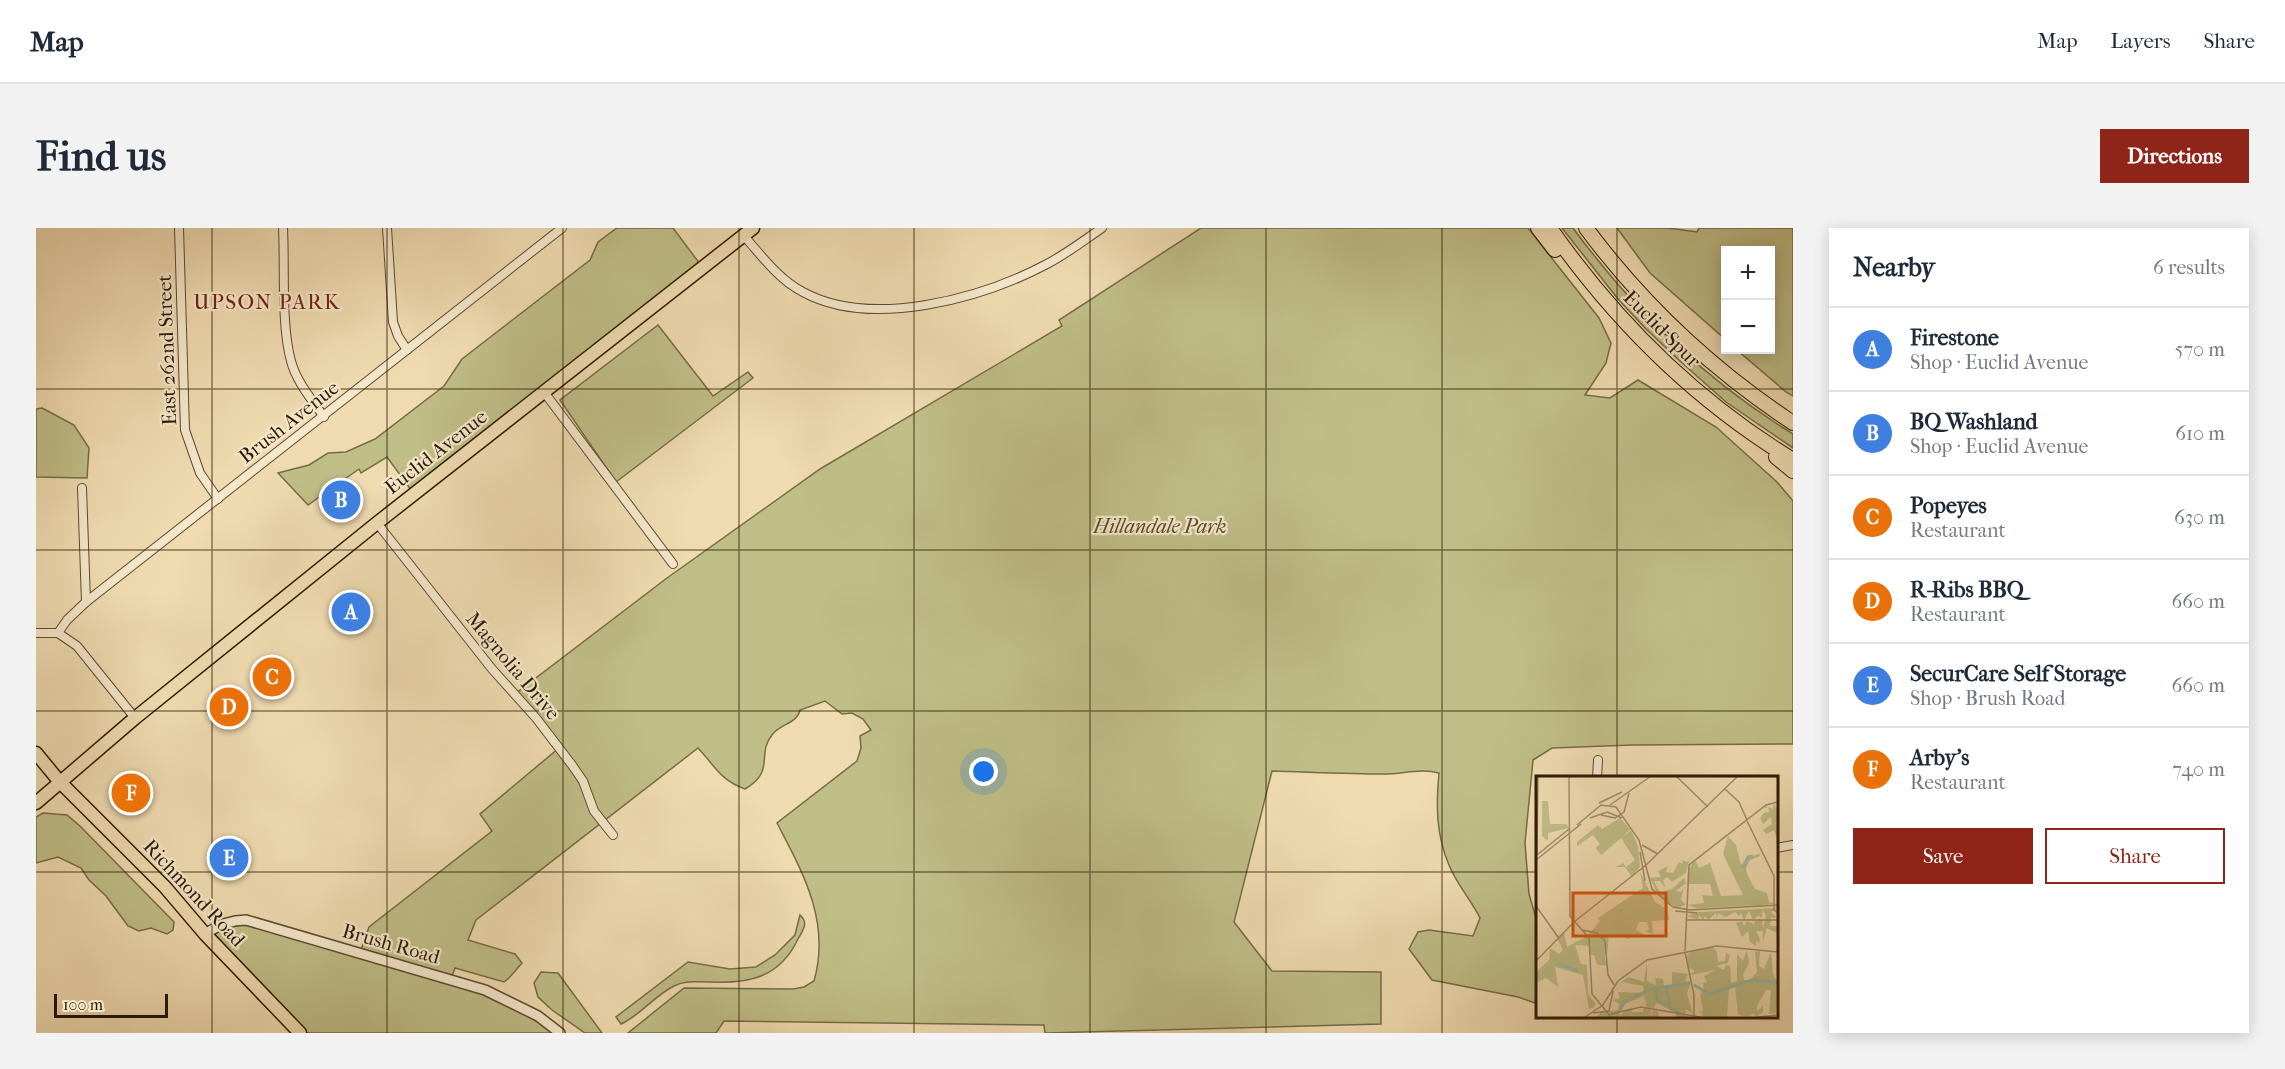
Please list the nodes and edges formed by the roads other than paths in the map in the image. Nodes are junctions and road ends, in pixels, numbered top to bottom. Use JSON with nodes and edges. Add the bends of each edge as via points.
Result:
{"nodes":[{"id":1,"x":179,"y":228,"type":"edge"},
{"id":2,"x":284,"y":228,"type":"edge"},
{"id":3,"x":387,"y":228,"type":"edge"},
{"id":4,"x":562,"y":228,"type":"edge"},
{"id":5,"x":1102,"y":228,"type":"edge"},
{"id":6,"x":1538,"y":228,"type":"edge"},
{"id":7,"x":1550,"y":228,"type":"edge"},
{"id":8,"x":1586,"y":228,"type":"edge"},
{"id":9,"x":749,"y":232,"type":"edge"},
{"id":10,"x":1600,"y":294,"type":"junction"},
{"id":11,"x":407,"y":350,"type":"junction"},
{"id":12,"x":1734,"y":381,"type":"junction"},
{"id":13,"x":544,"y":392,"type":"junction"},
{"id":14,"x":1722,"y":411,"type":"junction"},
{"id":15,"x":1793,"y":413,"type":"edge"},
{"id":16,"x":324,"y":417,"type":"junction"},
{"id":17,"x":1793,"y":423,"type":"edge"},
{"id":18,"x":1793,"y":460,"type":"edge"},
{"id":19,"x":1793,"y":471,"type":"edge"},
{"id":20,"x":82,"y":488,"type":"dead end"},
{"id":21,"x":218,"y":499,"type":"junction"},
{"id":22,"x":377,"y":523,"type":"junction"},
{"id":23,"x":673,"y":564,"type":"dead end"},
{"id":24,"x":86,"y":602,"type":"junction"},
{"id":25,"x":36,"y":633,"type":"edge"},
{"id":26,"x":58,"y":633,"type":"junction"},
{"id":27,"x":135,"y":718,"type":"junction"},
{"id":28,"x":36,"y":753,"type":"edge"},
{"id":29,"x":1598,"y":760,"type":"dead end"},
{"id":30,"x":1597,"y":776,"type":"edge"},
{"id":31,"x":59,"y":781,"type":"junction"},
{"id":32,"x":36,"y":803,"type":"edge"},
{"id":33,"x":613,"y":835,"type":"dead end"},
{"id":34,"x":1793,"y":845,"type":"edge"},
{"id":35,"x":1778,"y":848,"type":"edge"},
{"id":36,"x":205,"y":934,"type":"junction"},
{"id":37,"x":300,"y":1033,"type":"edge"},
{"id":38,"x":560,"y":1033,"type":"edge"}],
"edges":[{"from":1,"to":21,"type":"street","name":"East 262nd Street","via":[[186,430],[200,472]]},
{"from":2,"to":16,"type":"street","via":[[286,333],[291,363]]},
{"from":3,"to":11,"type":"street","via":[[393,322]]},
{"from":4,"to":11,"type":"street","name":"Brush Avenue"},
{"from":5,"to":9,"type":"street","via":[[1045,265],[988,290],[907,308],[843,305],[803,293],[779,276]]},
{"from":6,"to":10,"type":"highway","via":[[1563,260]]},
{"from":7,"to":10,"type":"highway","name":"Euclid Spur"},
{"from":8,"to":12,"type":"highway","name":"Euclid Spur","via":[[1652,306]]},
{"from":9,"to":13,"type":"main road","name":"Euclid Avenue"},
{"from":10,"to":14,"type":"highway","name":"Euclid Spur","via":[[1659,357]]},
{"from":11,"to":16,"type":"street","name":"Brush Avenue"},
{"from":12,"to":15,"type":"highway"},
{"from":12,"to":17,"type":"highway","name":"Euclid Spur"},
{"from":13,"to":22,"type":"main road","name":"Euclid Avenue"},
{"from":13,"to":23,"type":"street"},
{"from":14,"to":18,"type":"highway","name":"Euclid Spur"},
{"from":14,"to":19,"type":"highway"},
{"from":16,"to":21,"type":"street","name":"Brush Avenue"},
{"from":20,"to":24,"type":"street"},
{"from":21,"to":24,"type":"street","name":"Brush Avenue"},
{"from":22,"to":27,"type":"main road","name":"Euclid Avenue"},
{"from":22,"to":33,"type":"street","name":"Magnolia Drive","via":[[572,765],[583,781],[594,811]]},
{"from":24,"to":26,"type":"street","name":"Brush Avenue"},
{"from":25,"to":26,"type":"street"},
{"from":26,"to":27,"type":"street","via":[[76,646]]},
{"from":27,"to":31,"type":"main road","name":"Euclid Avenue"},
{"from":28,"to":31,"type":"main road","name":"Richmond Road"},
{"from":29,"to":30,"type":"street"},
{"from":31,"to":32,"type":"main road","name":"Euclid Avenue"},
{"from":31,"to":36,"type":"main road","name":"Richmond Road","via":[[165,887]]},
{"from":34,"to":35,"type":"street"},
{"from":36,"to":37,"type":"main road","name":"Richmond Road"},
{"from":36,"to":38,"type":"street","name":"Brush Road","via":[[219,925],[246,920],[485,990],[538,1016]]}]}
